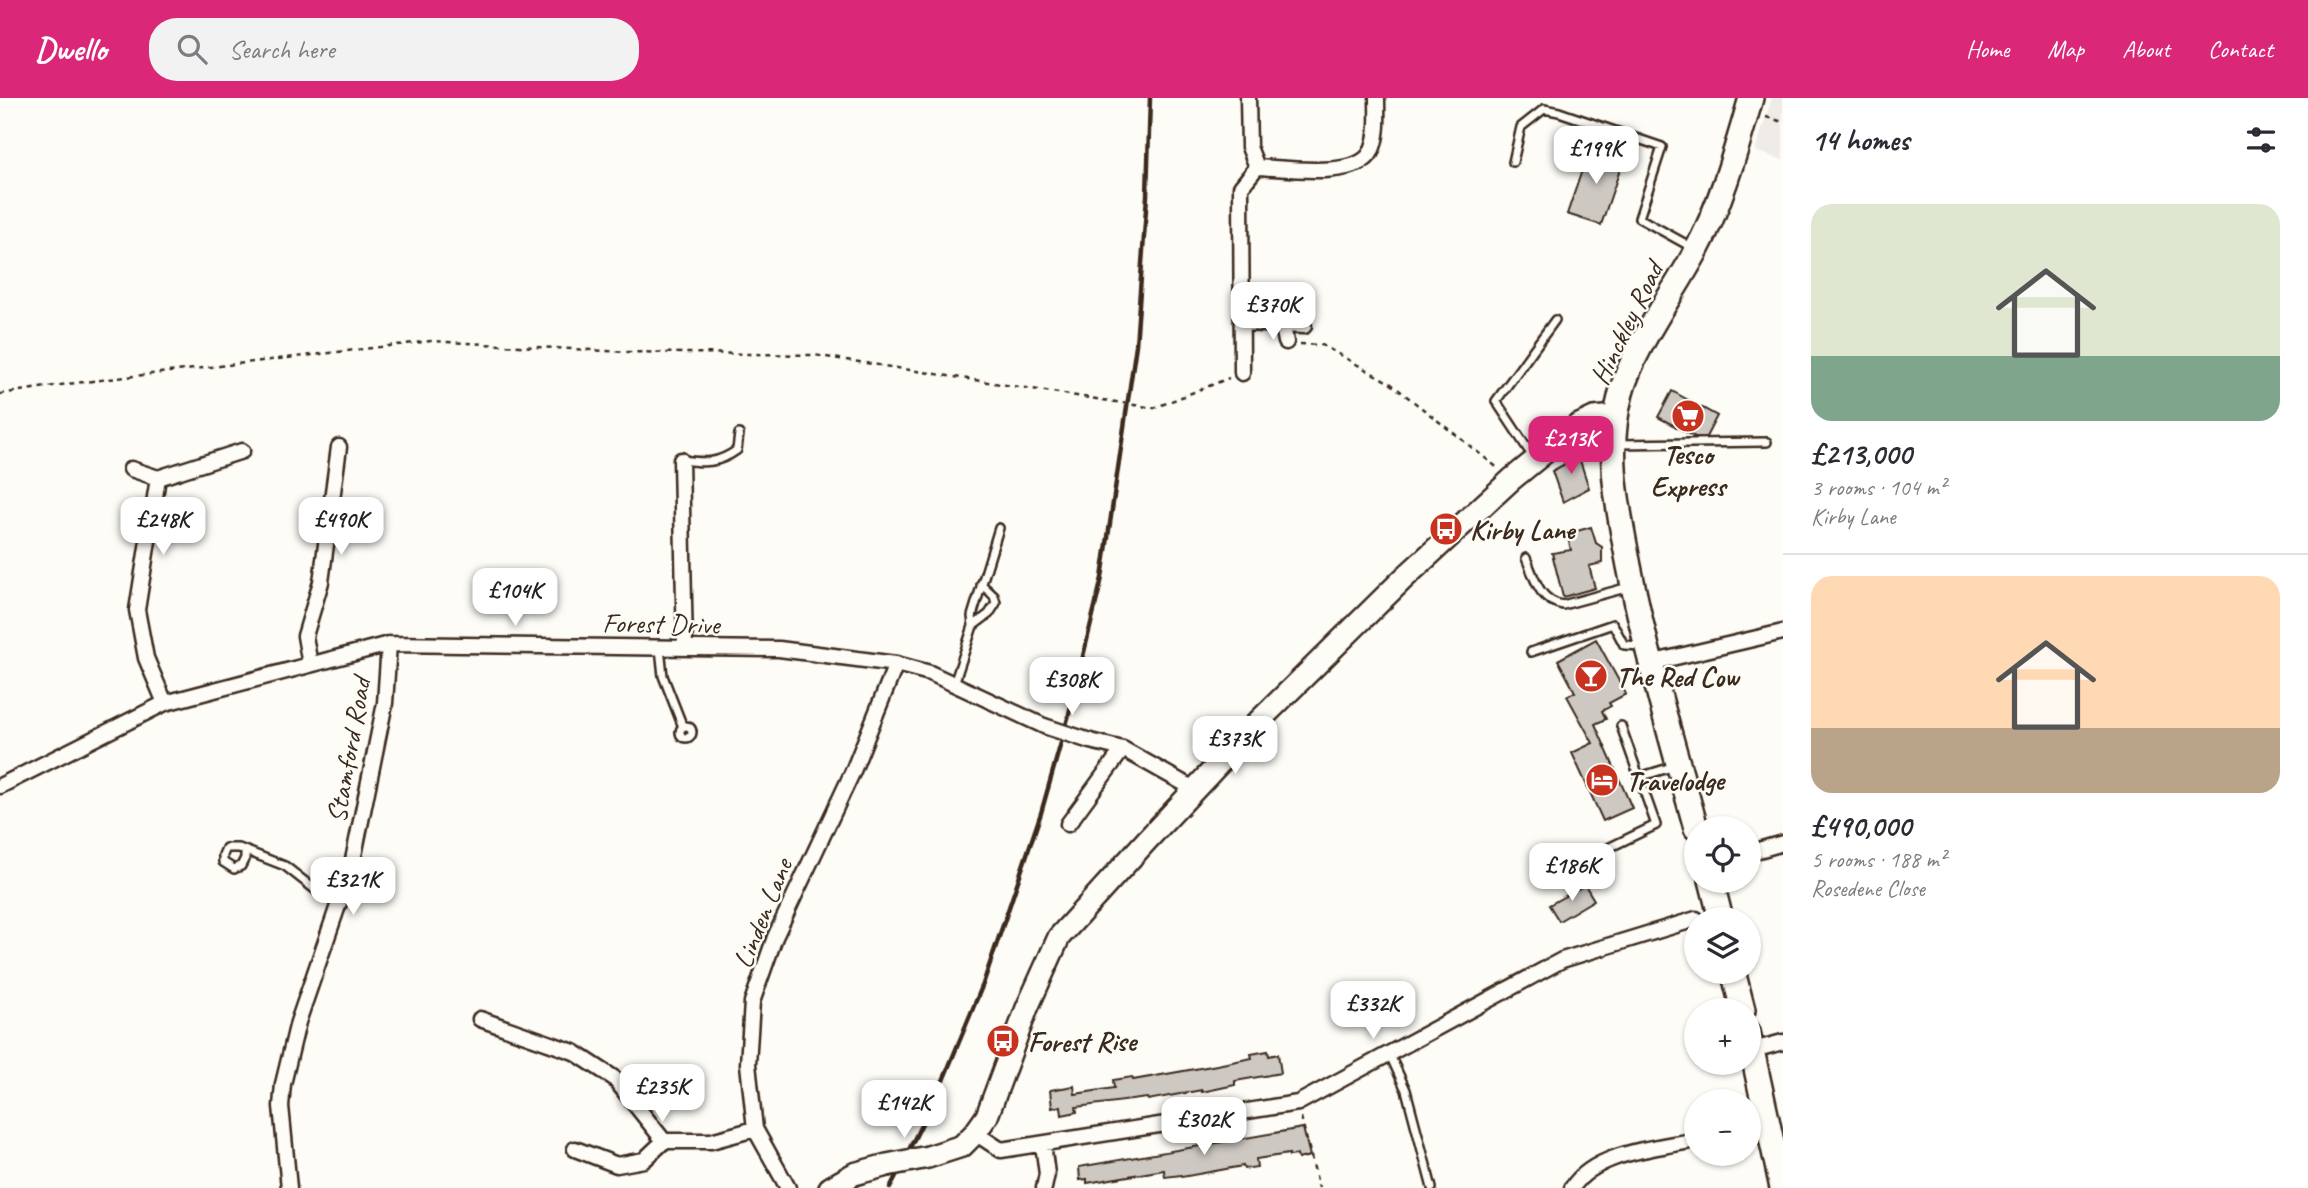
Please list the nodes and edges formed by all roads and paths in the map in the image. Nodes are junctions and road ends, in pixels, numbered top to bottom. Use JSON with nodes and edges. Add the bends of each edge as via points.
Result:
{"nodes":[{"id":1,"x":1248,"y":98,"type":"edge"},
{"id":2,"x":1377,"y":98,"type":"edge"},
{"id":3,"x":1751,"y":98,"type":"edge"},
{"id":4,"x":1513,"y":162,"type":"dead end"},
{"id":5,"x":1257,"y":167,"type":"junction"},
{"id":6,"x":1697,"y":250,"type":"junction"},
{"id":7,"x":1555,"y":320,"type":"dead end"},
{"id":8,"x":1243,"y":323,"type":"junction"},
{"id":9,"x":1283,"y":326,"type":"junction"},
{"id":10,"x":1304,"y":326,"type":"dead end"},
{"id":11,"x":1286,"y":342,"type":"joint"},
{"id":12,"x":1242,"y":373,"type":"joint"},
{"id":13,"x":0,"y":394,"type":"edge"},
{"id":14,"x":1616,"y":416,"type":"junction"},
{"id":15,"x":739,"y":434,"type":"dead end"},
{"id":16,"x":1767,"y":442,"type":"dead end"},
{"id":17,"x":1612,"y":444,"type":"junction"},
{"id":18,"x":340,"y":447,"type":"dead end"},
{"id":19,"x":242,"y":451,"type":"dead end"},
{"id":20,"x":1534,"y":459,"type":"junction"},
{"id":21,"x":681,"y":460,"type":"joint"},
{"id":22,"x":131,"y":469,"type":"dead end"},
{"id":23,"x":158,"y":478,"type":"junction"},
{"id":24,"x":1512,"y":479,"type":"junction"},
{"id":25,"x":999,"y":528,"type":"dead end"},
{"id":26,"x":1526,"y":558,"type":"dead end"},
{"id":27,"x":981,"y":584,"type":"junction"},
{"id":28,"x":1633,"y":586,"type":"junction"},
{"id":29,"x":973,"y":626,"type":"junction"},
{"id":30,"x":1783,"y":632,"type":"edge"},
{"id":31,"x":389,"y":644,"type":"junction"},
{"id":32,"x":660,"y":647,"type":"junction"},
{"id":33,"x":685,"y":648,"type":"junction"},
{"id":34,"x":1531,"y":652,"type":"dead end"},
{"id":35,"x":1648,"y":655,"type":"junction"},
{"id":36,"x":896,"y":664,"type":"junction"},
{"id":37,"x":310,"y":665,"type":"junction"},
{"id":38,"x":954,"y":684,"type":"junction"},
{"id":39,"x":165,"y":703,"type":"junction"},
{"id":40,"x":1621,"y":726,"type":"dead end"},
{"id":41,"x":683,"y":727,"type":"dead end"},
{"id":42,"x":1123,"y":749,"type":"junction"},
{"id":43,"x":1679,"y":765,"type":"junction"},
{"id":44,"x":1639,"y":777,"type":"junction"},
{"id":45,"x":0,"y":786,"type":"edge"},
{"id":46,"x":1194,"y":789,"type":"junction"},
{"id":47,"x":1693,"y":816,"type":"edge"},
{"id":48,"x":1068,"y":824,"type":"dead end"},
{"id":49,"x":1783,"y":844,"type":"edge"},
{"id":50,"x":1761,"y":850,"type":"edge"},
{"id":51,"x":245,"y":851,"type":"dead end"},
{"id":52,"x":1596,"y":854,"type":"dead end"},
{"id":53,"x":339,"y":904,"type":"junction"},
{"id":54,"x":1684,"y":923,"type":"edge"},
{"id":55,"x":480,"y":1019,"type":"dead end"},
{"id":56,"x":1761,"y":1041,"type":"edge"},
{"id":57,"x":1783,"y":1042,"type":"edge"},
{"id":58,"x":1388,"y":1053,"type":"junction"},
{"id":59,"x":1298,"y":1103,"type":"junction"},
{"id":60,"x":755,"y":1129,"type":"junction"},
{"id":61,"x":975,"y":1133,"type":"junction"},
{"id":62,"x":1761,"y":1135,"type":"edge"},
{"id":63,"x":664,"y":1142,"type":"junction"},
{"id":64,"x":1684,"y":1143,"type":"edge"},
{"id":65,"x":1043,"y":1144,"type":"junction"},
{"id":66,"x":575,"y":1149,"type":"dead end"},
{"id":67,"x":289,"y":1188,"type":"edge"},
{"id":68,"x":788,"y":1188,"type":"edge"},
{"id":69,"x":830,"y":1188,"type":"edge"},
{"id":70,"x":1044,"y":1188,"type":"edge"},
{"id":71,"x":1318,"y":1188,"type":"edge"},
{"id":72,"x":1432,"y":1188,"type":"edge"},
{"id":73,"x":1572,"y":1188,"type":"edge"},
{"id":74,"x":1782,"y":1188,"type":"edge"}],
"edges":[{"from":1,"to":5,"type":"street","via":[[1249,147]]},
{"from":2,"to":5,"type":"street","via":[[1377,134],[1370,154],[1359,164],[1341,169]]},
{"from":3,"to":6,"type":"main road","name":"Hinckley Road","via":[[1721,194]]},
{"from":4,"to":6,"type":"lane","via":[[1521,127],[1544,110],[1662,147],[1639,218]]},
{"from":5,"to":8,"type":"street","via":[[1241,187]]},
{"from":6,"to":14,"type":"main road","name":"Hinckley Road","via":[[1632,366]]},
{"from":7,"to":20,"type":"lane","via":[[1496,401]]},
{"from":8,"to":9,"type":"street"},
{"from":8,"to":12,"type":"street"},
{"from":9,"to":10,"type":"street"},
{"from":9,"to":11,"type":"street"},
{"from":11,"to":24,"type":"path","via":[[1322,345],[1390,383]]},
{"from":12,"to":13,"type":"path","via":[[1154,408],[814,355],[625,352],[431,341]]},
{"from":14,"to":17,"type":"main road","name":"Hinckley Road"},
{"from":14,"to":20,"type":"street","via":[[1594,418],[1577,426]]},
{"from":15,"to":21,"type":"lane","via":[[737,450],[726,458],[709,463]]},
{"from":16,"to":17,"type":"lane"},
{"from":17,"to":28,"type":"main road","name":"Hinckley Road"},
{"from":18,"to":37,"type":"street","via":[[321,582],[305,636]]},
{"from":19,"to":23,"type":"street"},
{"from":20,"to":24,"type":"street"},
{"from":21,"to":33,"type":"street"},
{"from":22,"to":23,"type":"street"},
{"from":23,"to":39,"type":"street","via":[[137,611],[146,658]]},
{"from":24,"to":46,"type":"street","via":[[1403,579]]},
{"from":25,"to":27,"type":"lane"},
{"from":26,"to":28,"type":"lane","via":[[1542,595],[1555,604]]},
{"from":27,"to":29,"type":"lane"},
{"from":27,"to":29,"type":"lane","via":[[995,596],[996,603]]},
{"from":28,"to":35,"type":"main road","name":"Hinckley Road"},
{"from":29,"to":38,"type":"lane"},
{"from":30,"to":35,"type":"street"},
{"from":31,"to":32,"type":"street","name":"Forest Drive"},
{"from":31,"to":37,"type":"street","name":"Forest Drive"},
{"from":31,"to":53,"type":"street","name":"Stamford Road","via":[[385,703],[369,790]]},
{"from":32,"to":33,"type":"street","name":"Forest Drive"},
{"from":32,"to":41,"type":"lane","via":[[663,676]]},
{"from":33,"to":36,"type":"street","name":"Forest Drive","via":[[779,649]]},
{"from":34,"to":35,"type":"lane","via":[[1613,624],[1624,645]]},
{"from":35,"to":43,"type":"main road","name":"Hinckley Road"},
{"from":36,"to":38,"type":"street","name":"Forest Drive"},
{"from":36,"to":60,"type":"street","name":"Linden Lane","via":[[853,771],[775,937],[752,1002],[748,1064]]},
{"from":37,"to":39,"type":"street","name":"Forest Drive"},
{"from":38,"to":42,"type":"street","name":"Forest Drive","bridge":true,"via":[[1044,726]]},
{"from":39,"to":45,"type":"street","name":"Forest Drive"},
{"from":40,"to":44,"type":"lane"},
{"from":42,"to":46,"type":"street","name":"Forest Drive"},
{"from":42,"to":48,"type":"street"},
{"from":43,"to":44,"type":"lane"},
{"from":43,"to":47,"type":"main road","name":"Hinckley Road"},
{"from":44,"to":52,"type":"lane","via":[[1656,825]]},
{"from":46,"to":61,"type":"street","via":[[1059,937],[987,1116]]},
{"from":49,"to":50,"type":"street"},
{"from":51,"to":53,"type":"lane","via":[[285,866]]},
{"from":53,"to":67,"type":"street","name":"Stamford Road","via":[[298,1022],[283,1084]]},
{"from":54,"to":58,"type":"street","via":[[1562,960]]},
{"from":55,"to":63,"type":"street","via":[[575,1052],[614,1078]]},
{"from":56,"to":57,"type":"street"},
{"from":58,"to":59,"type":"street"},
{"from":58,"to":72,"type":"lane","via":[[1406,1090]]},
{"from":59,"to":65,"type":"street"},
{"from":59,"to":71,"type":"path"},
{"from":60,"to":63,"type":"street","via":[[711,1141]]},
{"from":60,"to":68,"type":"street","name":"Linden Lane"},
{"from":61,"to":65,"type":"street","via":[[1001,1150]]},
{"from":61,"to":69,"type":"street","bridge":true,"via":[[962,1146],[869,1168]]},
{"from":62,"to":74,"type":"main road"},
{"from":63,"to":66,"type":"street","via":[[644,1160],[617,1165]]},
{"from":64,"to":73,"type":"street","via":[[1615,1157],[1596,1165]]},
{"from":65,"to":70,"type":"street"}]}
